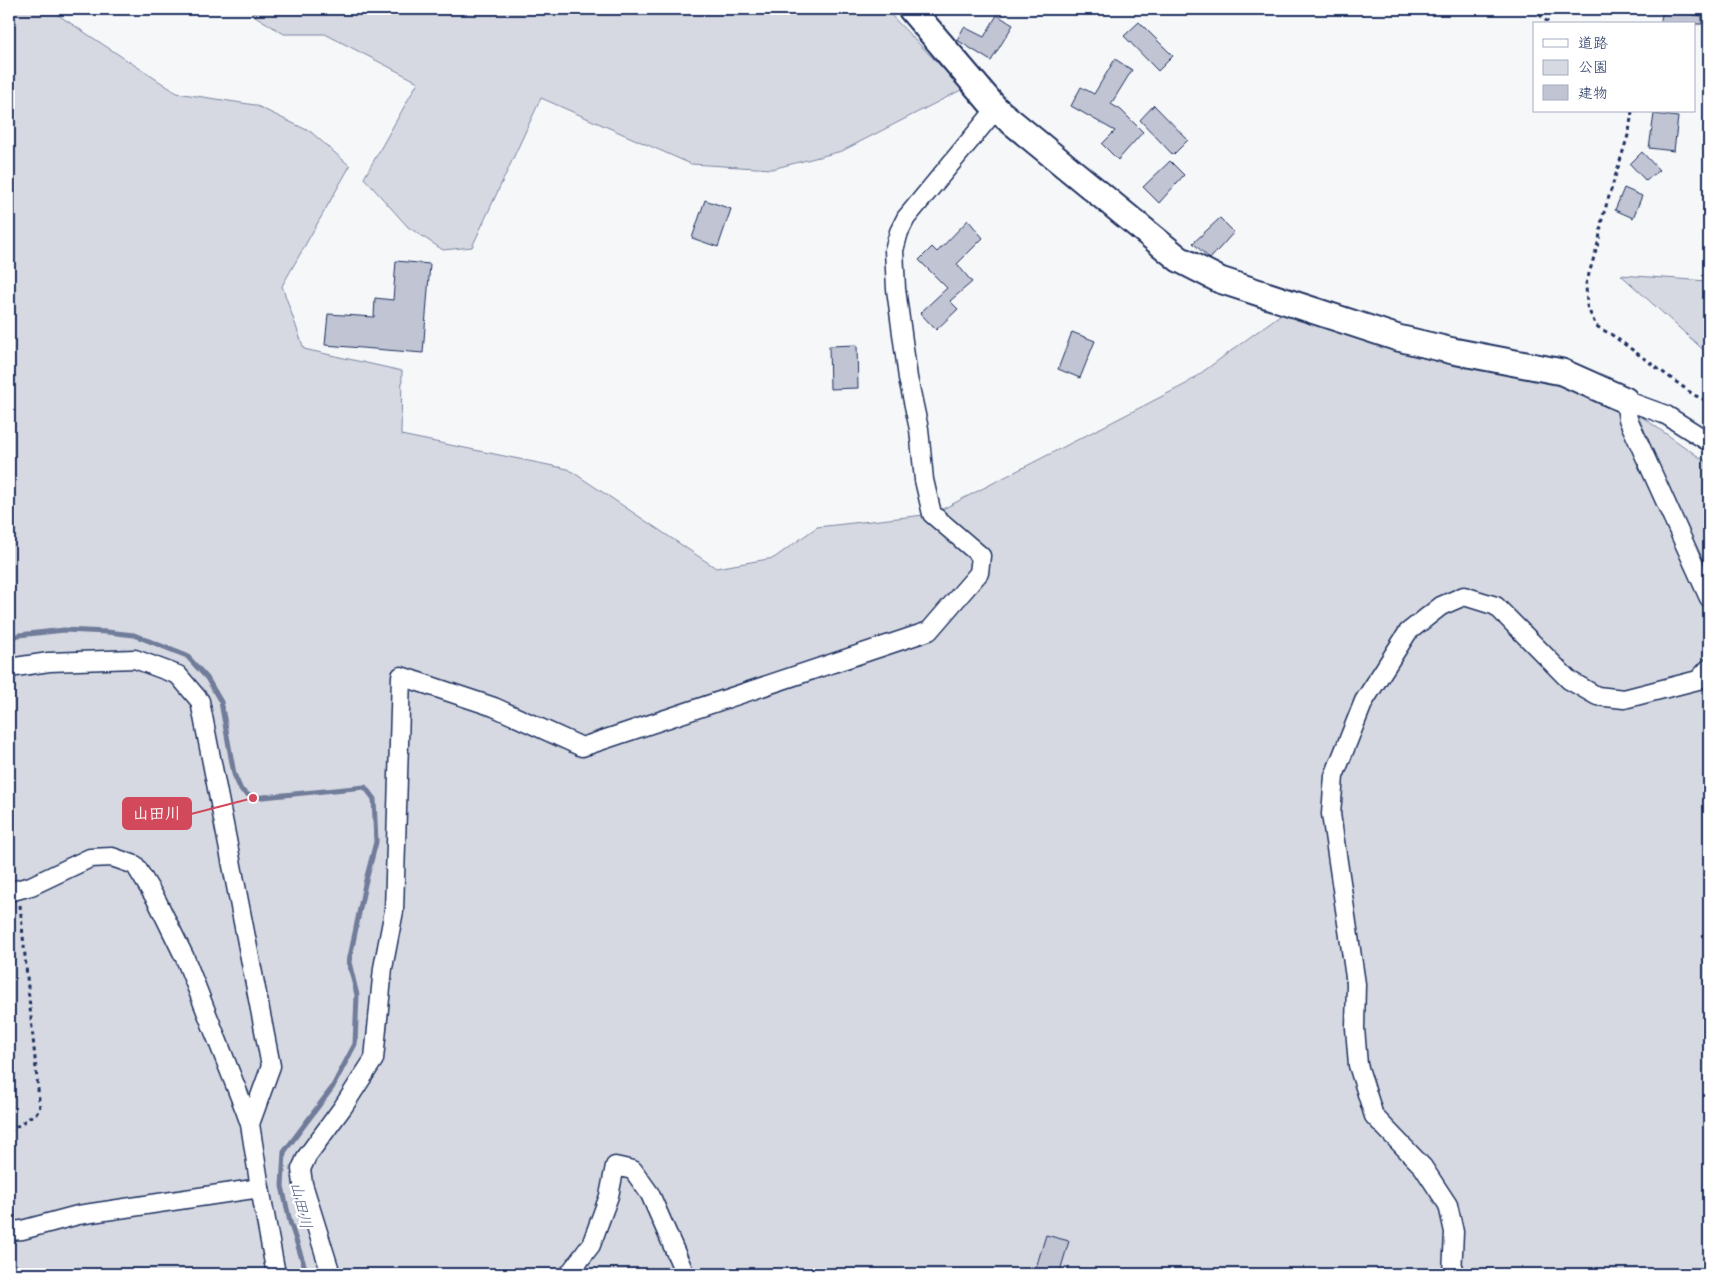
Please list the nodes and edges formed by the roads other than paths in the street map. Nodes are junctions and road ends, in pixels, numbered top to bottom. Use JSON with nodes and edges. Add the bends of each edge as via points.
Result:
{"nodes":[{"id":1,"x":918,"y":11,"type":"edge"},
{"id":2,"x":996,"y":109,"type":"junction"},
{"id":3,"x":1625,"y":400,"type":"junction"},
{"id":4,"x":1709,"y":442,"type":"edge"},
{"id":5,"x":1709,"y":598,"type":"edge"},
{"id":6,"x":9,"y":668,"type":"edge"},
{"id":7,"x":1709,"y":668,"type":"edge"},
{"id":8,"x":14,"y":891,"type":"edge"},
{"id":9,"x":250,"y":1124,"type":"junction"},
{"id":10,"x":260,"y":1188,"type":"junction"},
{"id":11,"x":9,"y":1231,"type":"edge"},
{"id":12,"x":276,"y":1274,"type":"edge"},
{"id":13,"x":331,"y":1274,"type":"edge"},
{"id":14,"x":569,"y":1274,"type":"edge"},
{"id":15,"x":685,"y":1274,"type":"edge"},
{"id":16,"x":1452,"y":1274,"type":"edge"}],
"edges":[{"from":1,"to":2,"type":"street"},
{"from":2,"to":3,"type":"street","via":[[1179,259],[1220,280],[1398,338],[1453,352],[1562,372]]},
{"from":2,"to":13,"type":"street","via":[[906,218],[898,232],[894,250],[908,378],[932,514],[980,556],[979,573],[929,631],[582,747],[494,707],[401,676],[394,911],[383,968],[374,1059],[301,1169]]},
{"from":3,"to":4,"type":"street","via":[[1666,415]]},
{"from":3,"to":5,"type":"street","via":[[1628,418]]},
{"from":6,"to":9,"type":"street","via":[[48,662],[135,659],[178,676],[200,701],[271,1066]]},
{"from":7,"to":16,"type":"street","via":[[1698,680],[1624,699],[1597,696],[1569,680],[1496,606],[1464,596],[1442,606],[1408,632],[1364,701],[1334,776],[1332,814],[1356,984],[1358,1065],[1374,1116],[1423,1167],[1448,1205],[1454,1232]]},
{"from":8,"to":9,"type":"street","via":[[90,858],[112,856],[135,865],[157,900],[185,958]]},
{"from":9,"to":10,"type":"street"},
{"from":10,"to":11,"type":"street","via":[[78,1215]]},
{"from":10,"to":12,"type":"street"},
{"from":14,"to":15,"type":"street","via":[[591,1245],[616,1166],[632,1170],[650,1194]]}]}
